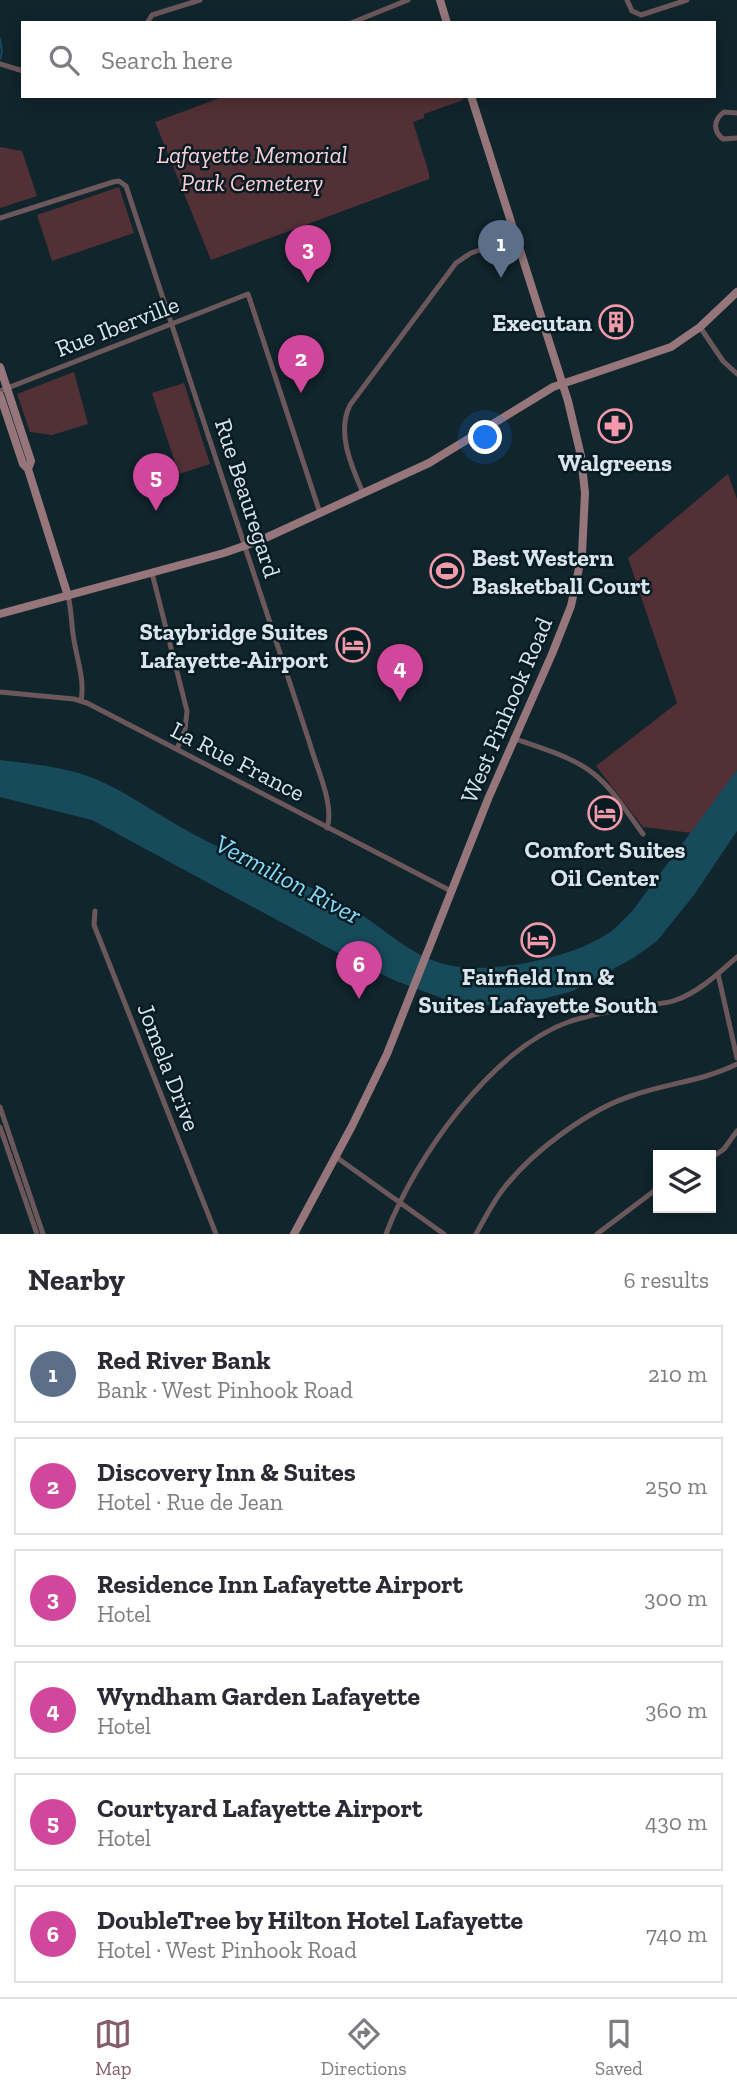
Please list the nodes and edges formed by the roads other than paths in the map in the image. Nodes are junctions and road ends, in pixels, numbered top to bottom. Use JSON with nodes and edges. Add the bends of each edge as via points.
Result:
{"nodes":[{"id":1,"x":200,"y":0,"type":"edge"},
{"id":2,"x":408,"y":0,"type":"edge"},
{"id":3,"x":440,"y":0,"type":"edge"},
{"id":4,"x":627,"y":0,"type":"edge"},
{"id":5,"x":687,"y":0,"type":"edge"},
{"id":6,"x":148,"y":21,"type":"edge"},
{"id":7,"x":356,"y":21,"type":"edge"},
{"id":8,"x":446,"y":21,"type":"edge"},
{"id":9,"x":0,"y":64,"type":"edge"},
{"id":10,"x":21,"y":71,"type":"edge"},
{"id":11,"x":472,"y":98,"type":"edge"},
{"id":12,"x":737,"y":113,"type":"edge"},
{"id":13,"x":737,"y":139,"type":"edge"},
{"id":14,"x":0,"y":218,"type":"edge"},
{"id":15,"x":515,"y":238,"type":"junction"},
{"id":16,"x":737,"y":292,"type":"edge"},
{"id":17,"x":173,"y":324,"type":"junction"},
{"id":18,"x":700,"y":327,"type":"junction"},
{"id":19,"x":0,"y":368,"type":"edge"},
{"id":20,"x":737,"y":374,"type":"edge"},
{"id":21,"x":562,"y":383,"type":"junction"},
{"id":22,"x":2,"y":391,"type":"edge"},
{"id":23,"x":363,"y":494,"type":"junction"},
{"id":24,"x":320,"y":513,"type":"junction"},
{"id":25,"x":245,"y":547,"type":"junction"},
{"id":26,"x":152,"y":573,"type":"junction"},
{"id":27,"x":68,"y":596,"type":"junction"},
{"id":28,"x":0,"y":614,"type":"edge"},
{"id":29,"x":0,"y":692,"type":"edge"},
{"id":30,"x":81,"y":701,"type":"junction"},
{"id":31,"x":513,"y":738,"type":"junction"},
{"id":32,"x":177,"y":750,"type":"junction"},
{"id":33,"x":327,"y":828,"type":"junction"},
{"id":34,"x":643,"y":834,"type":"dead end"},
{"id":35,"x":451,"y":891,"type":"junction"},
{"id":36,"x":95,"y":911,"type":"dead end"},
{"id":37,"x":737,"y":957,"type":"edge"},
{"id":38,"x":718,"y":974,"type":"junction"},
{"id":39,"x":737,"y":1058,"type":"edge"},
{"id":40,"x":737,"y":1064,"type":"edge"},
{"id":41,"x":0,"y":1107,"type":"edge"},
{"id":42,"x":0,"y":1127,"type":"edge"},
{"id":43,"x":737,"y":1131,"type":"edge"},
{"id":44,"x":7,"y":1138,"type":"junction"},
{"id":45,"x":716,"y":1155,"type":"edge"},
{"id":46,"x":336,"y":1157,"type":"junction"},
{"id":47,"x":653,"y":1192,"type":"edge"},
{"id":48,"x":400,"y":1202,"type":"junction"},
{"id":49,"x":35,"y":1220,"type":"junction"},
{"id":50,"x":37,"y":1234,"type":"edge"},
{"id":51,"x":43,"y":1234,"type":"edge"},
{"id":52,"x":216,"y":1234,"type":"edge"},
{"id":53,"x":294,"y":1234,"type":"edge"},
{"id":54,"x":386,"y":1234,"type":"edge"},
{"id":55,"x":444,"y":1234,"type":"edge"},
{"id":56,"x":476,"y":1234,"type":"edge"},
{"id":57,"x":597,"y":1234,"type":"edge"}],
"edges":[{"from":1,"to":6,"type":"street","via":[[152,15]]},
{"from":2,"to":7,"type":"street"},
{"from":3,"to":8,"type":"main road"},
{"from":4,"to":5,"type":"street","via":[[629,8],[641,15]]},
{"from":9,"to":10,"type":"street"},
{"from":11,"to":15,"type":"main road","name":"West Pinhook Road"},
{"from":12,"to":13,"type":"street","via":[[721,114],[715,125],[720,137]]},
{"from":14,"to":17,"type":"street","name":"Rue Beauregard","via":[[122,183]]},
{"from":15,"to":21,"type":"main road","name":"West Pinhook Road"},
{"from":15,"to":23,"type":"street","via":[[456,263],[350,405],[344,434]]},
{"from":16,"to":18,"type":"main road"},
{"from":17,"to":22,"type":"street","name":"Rue Iberville"},
{"from":17,"to":24,"type":"street","name":"Rue Iberville","via":[[248,294]]},
{"from":17,"to":25,"type":"street","name":"Rue Beauregard"},
{"from":18,"to":20,"type":"street"},
{"from":18,"to":21,"type":"main road","via":[[661,351]]},
{"from":19,"to":22,"type":"main road"},
{"from":21,"to":23,"type":"main road","via":[[429,463]]},
{"from":21,"to":31,"type":"main road","name":"West Pinhook Road","via":[[583,471],[581,561],[562,630]]},
{"from":22,"to":27,"type":"main road","via":[[31,461],[28,469]]},
{"from":23,"to":24,"type":"main road"},
{"from":24,"to":25,"type":"main road"},
{"from":25,"to":26,"type":"main road"},
{"from":25,"to":33,"type":"street","name":"Rue Beauregard","via":[[328,805]]},
{"from":26,"to":27,"type":"main road"},
{"from":26,"to":32,"type":"street","via":[[187,710]]},
{"from":27,"to":28,"type":"main road"},
{"from":27,"to":30,"type":"street"},
{"from":29,"to":30,"type":"street","name":"La Rue France"},
{"from":30,"to":32,"type":"street","name":"La Rue France"},
{"from":31,"to":34,"type":"street","via":[[590,771]]},
{"from":31,"to":35,"type":"main road","name":"West Pinhook Road"},
{"from":32,"to":33,"type":"street","name":"La Rue France"},
{"from":33,"to":35,"type":"street","name":"La Rue France"},
{"from":35,"to":46,"type":"main road","name":"West Pinhook Road","via":[[387,1054]]},
{"from":36,"to":52,"type":"street","name":"Jomela Drive","via":[[94,925]]},
{"from":37,"to":38,"type":"street"},
{"from":38,"to":39,"type":"street"},
{"from":38,"to":48,"type":"street","via":[[679,999],[572,1021],[528,1044],[448,1123]]},
{"from":40,"to":56,"type":"street","via":[[699,1080],[632,1095],[595,1111],[516,1174]]},
{"from":41,"to":44,"type":"street"},
{"from":42,"to":44,"type":"street"},
{"from":43,"to":45,"type":"street"},
{"from":44,"to":49,"type":"street"},
{"from":46,"to":48,"type":"street"},
{"from":46,"to":53,"type":"main road","name":"West Pinhook Road"},
{"from":47,"to":57,"type":"street"},
{"from":48,"to":54,"type":"street"},
{"from":48,"to":55,"type":"street"},
{"from":49,"to":50,"type":"street"},
{"from":49,"to":51,"type":"street"}]}
